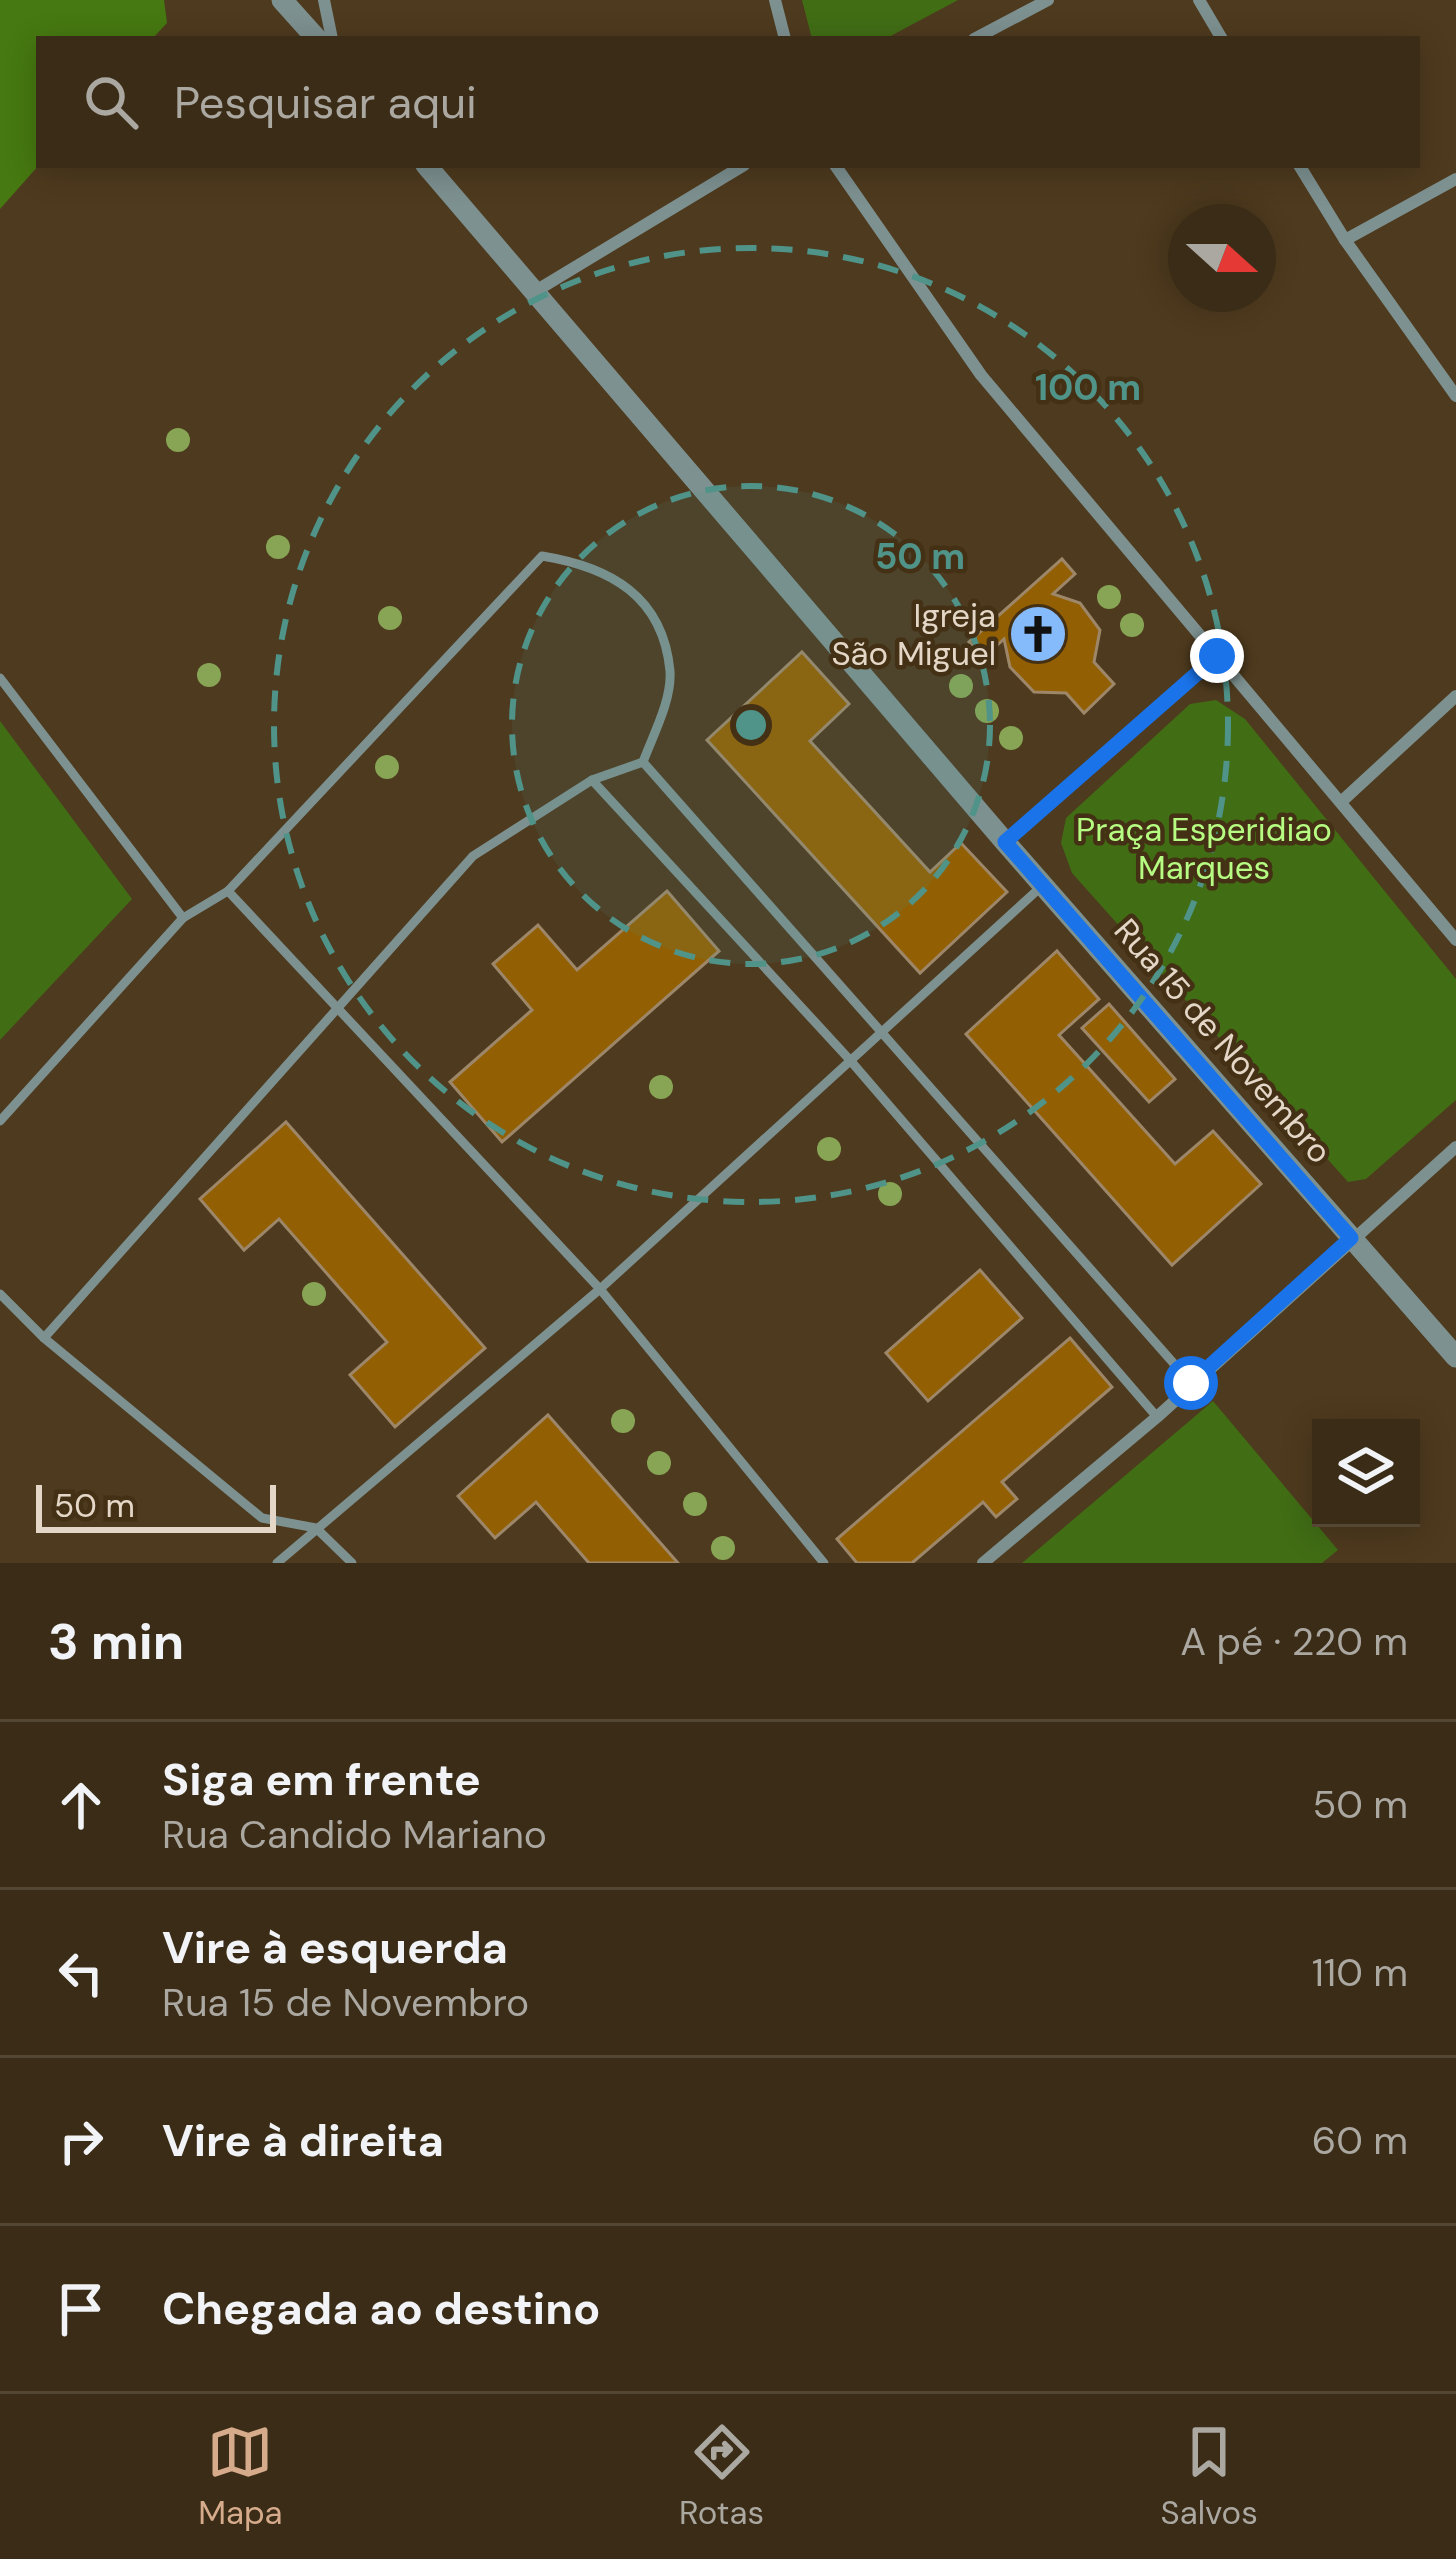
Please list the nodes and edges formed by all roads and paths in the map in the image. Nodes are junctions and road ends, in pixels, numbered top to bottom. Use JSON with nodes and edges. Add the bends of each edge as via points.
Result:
{"nodes":[{"id":1,"x":282,"y":0,"type":"edge"},
{"id":2,"x":324,"y":0,"type":"edge"},
{"id":3,"x":775,"y":0,"type":"edge"},
{"id":4,"x":1048,"y":0,"type":"edge"},
{"id":5,"x":1199,"y":0,"type":"edge"},
{"id":6,"x":314,"y":36,"type":"edge"},
{"id":7,"x":331,"y":36,"type":"edge"},
{"id":8,"x":784,"y":36,"type":"edge"},
{"id":9,"x":980,"y":36,"type":"edge"},
{"id":10,"x":1220,"y":36,"type":"edge"},
{"id":11,"x":428,"y":168,"type":"edge"},
{"id":12,"x":739,"y":168,"type":"edge"},
{"id":13,"x":837,"y":168,"type":"edge"},
{"id":14,"x":1301,"y":168,"type":"edge"},
{"id":15,"x":1456,"y":179,"type":"edge"},
{"id":16,"x":1345,"y":240,"type":"junction"},
{"id":17,"x":534,"y":292,"type":"junction"},
{"id":18,"x":1456,"y":396,"type":"edge"},
{"id":19,"x":1217,"y":656,"type":"junction"},
{"id":20,"x":0,"y":678,"type":"edge"},
{"id":21,"x":1456,"y":696,"type":"edge"},
{"id":22,"x":643,"y":761,"type":"junction"},
{"id":23,"x":592,"y":780,"type":"junction"},
{"id":24,"x":1341,"y":802,"type":"junction"},
{"id":25,"x":1005,"y":842,"type":"junction"},
{"id":26,"x":1043,"y":885,"type":"junction"},
{"id":27,"x":228,"y":891,"type":"junction"},
{"id":28,"x":183,"y":918,"type":"junction"},
{"id":29,"x":1456,"y":940,"type":"edge"},
{"id":30,"x":340,"y":1009,"type":"junction"},
{"id":31,"x":881,"y":1032,"type":"junction"},
{"id":32,"x":849,"y":1059,"type":"junction"},
{"id":33,"x":0,"y":1121,"type":"edge"},
{"id":34,"x":1456,"y":1147,"type":"edge"},
{"id":35,"x":1351,"y":1238,"type":"junction"},
{"id":36,"x":600,"y":1289,"type":"junction"},
{"id":37,"x":0,"y":1294,"type":"edge"},
{"id":38,"x":44,"y":1338,"type":"junction"},
{"id":39,"x":1456,"y":1358,"type":"edge"},
{"id":40,"x":1191,"y":1383,"type":"junction"},
{"id":41,"x":1157,"y":1418,"type":"junction"},
{"id":42,"x":316,"y":1528,"type":"junction"},
{"id":43,"x":278,"y":1563,"type":"edge"},
{"id":44,"x":352,"y":1563,"type":"edge"},
{"id":45,"x":824,"y":1563,"type":"edge"},
{"id":46,"x":983,"y":1563,"type":"edge"}],
"edges":[{"from":1,"to":6,"type":"street"},
{"from":2,"to":7,"type":"street"},
{"from":3,"to":8,"type":"street"},
{"from":4,"to":9,"type":"street"},
{"from":5,"to":10,"type":"street"},
{"from":11,"to":17,"type":"street","name":"Rua 15 de Novembro"},
{"from":12,"to":17,"type":"street"},
{"from":13,"to":19,"type":"street","via":[[981,375]]},
{"from":14,"to":16,"type":"street"},
{"from":15,"to":16,"type":"street"},
{"from":16,"to":18,"type":"street"},
{"from":17,"to":25,"type":"street","name":"Rua 15 de Novembro"},
{"from":19,"to":24,"type":"street"},
{"from":19,"to":25,"type":"street"},
{"from":20,"to":28,"type":"lane"},
{"from":21,"to":24,"type":"street"},
{"from":22,"to":23,"type":"lane"},
{"from":22,"to":27,"type":"lane","via":[[670,674],[656,616],[617,578],[542,556]]},
{"from":22,"to":31,"type":"lane"},
{"from":23,"to":30,"type":"lane","via":[[473,856]]},
{"from":23,"to":32,"type":"lane"},
{"from":24,"to":29,"type":"street"},
{"from":25,"to":26,"type":"street","name":"Rua 15 de Novembro"},
{"from":26,"to":31,"type":"lane"},
{"from":26,"to":35,"type":"street","name":"Rua 15 de Novembro"},
{"from":27,"to":28,"type":"lane"},
{"from":27,"to":30,"type":"lane"},
{"from":28,"to":33,"type":"lane"},
{"from":30,"to":36,"type":"lane"},
{"from":30,"to":38,"type":"lane"},
{"from":31,"to":32,"type":"lane"},
{"from":31,"to":40,"type":"lane"},
{"from":32,"to":36,"type":"lane"},
{"from":32,"to":41,"type":"lane"},
{"from":34,"to":35,"type":"street"},
{"from":35,"to":39,"type":"street","name":"Rua 15 de Novembro"},
{"from":35,"to":40,"type":"street"},
{"from":36,"to":42,"type":"lane"},
{"from":36,"to":45,"type":"lane"},
{"from":37,"to":38,"type":"lane"},
{"from":38,"to":42,"type":"lane","via":[[262,1518]]},
{"from":40,"to":41,"type":"street"},
{"from":41,"to":46,"type":"street"},
{"from":42,"to":43,"type":"lane"},
{"from":42,"to":44,"type":"lane"}]}
